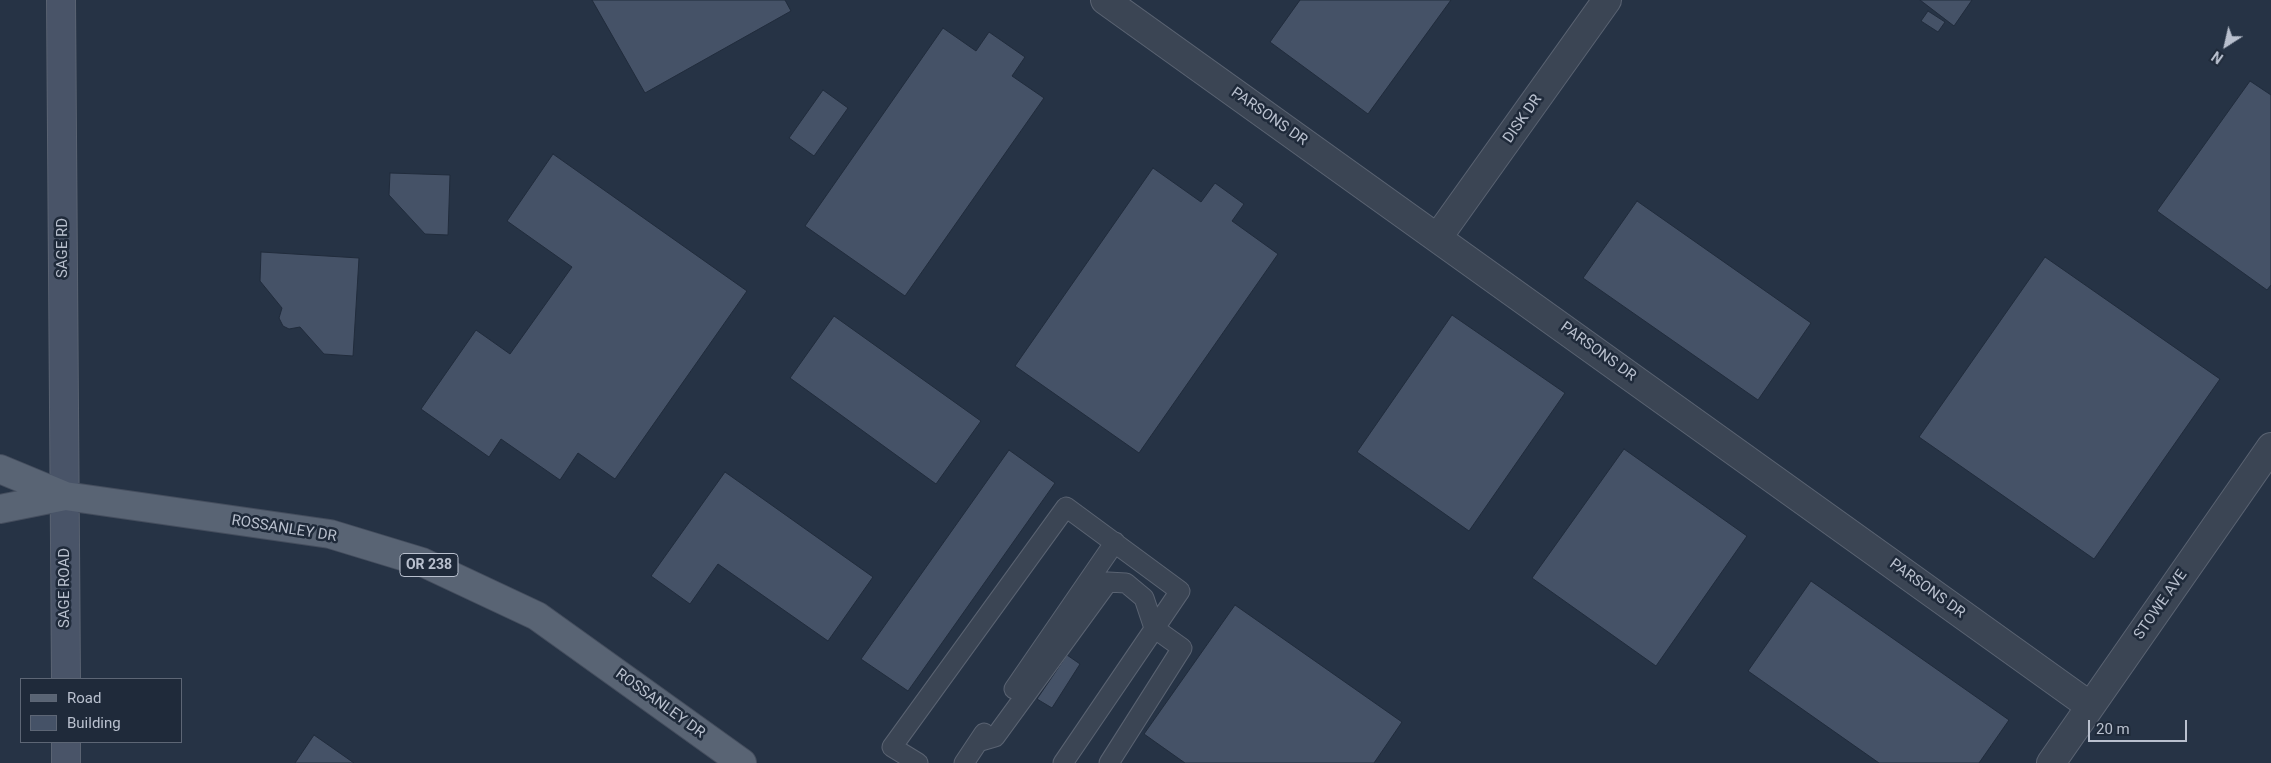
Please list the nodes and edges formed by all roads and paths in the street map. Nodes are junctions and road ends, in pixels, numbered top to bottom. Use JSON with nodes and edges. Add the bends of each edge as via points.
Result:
{"nodes":[{"id":1,"x":61,"y":0,"type":"edge"},
{"id":2,"x":1105,"y":0,"type":"edge"},
{"id":3,"x":1608,"y":0,"type":"edge"},
{"id":4,"x":1438,"y":238,"type":"junction"},
{"id":5,"x":2271,"y":448,"type":"edge"},
{"id":6,"x":0,"y":469,"type":"edge"},
{"id":7,"x":65,"y":496,"type":"junction"},
{"id":8,"x":0,"y":509,"type":"edge"},
{"id":9,"x":1115,"y":542,"type":"junction"},
{"id":10,"x":1154,"y":628,"type":"junction"},
{"id":11,"x":66,"y":678,"type":"edge"},
{"id":12,"x":2090,"y":706,"type":"junction"},
{"id":13,"x":978,"y":742,"type":"junction"},
{"id":14,"x":66,"y":743,"type":"edge"},
{"id":15,"x":66,"y":763,"type":"edge"},
{"id":16,"x":742,"y":763,"type":"edge"},
{"id":17,"x":918,"y":763,"type":"edge"},
{"id":18,"x":964,"y":763,"type":"edge"},
{"id":19,"x":1063,"y":763,"type":"edge"},
{"id":20,"x":1109,"y":763,"type":"edge"},
{"id":21,"x":2051,"y":763,"type":"edge"}],
"edges":[{"from":1,"to":7,"type":"main road","name":"SAGE RD"},
{"from":2,"to":4,"type":"street","name":"PARSONS DR"},
{"from":3,"to":4,"type":"street","name":"DISK DR"},
{"from":4,"to":12,"type":"street","name":"PARSONS DR"},
{"from":5,"to":12,"type":"street","name":"STOWE AVE"},
{"from":6,"to":7,"type":"main road","number":"OR 238"},
{"from":7,"to":8,"type":"main road","number":"OR 238"},
{"from":7,"to":11,"type":"main road","name":"SAGE ROAD"},
{"from":7,"to":16,"type":"main road","name":"ROSSANLEY DR","number":"OR 238","via":[[330,534],[422,562],[537,616]]},
{"from":9,"to":10,"type":"lane","via":[[1180,591]]},
{"from":9,"to":13,"type":"lane"},
{"from":9,"to":17,"type":"lane","via":[[1066,507],[892,747]]},
{"from":10,"to":13,"type":"lane","via":[[1144,598],[1126,584],[1108,582],[994,737]]},
{"from":10,"to":19,"type":"lane"},
{"from":10,"to":20,"type":"lane","via":[[1182,648]]},
{"from":12,"to":21,"type":"street","name":"STOWE AVE"},
{"from":13,"to":18,"type":"lane"},
{"from":14,"to":15,"type":"main road"}]}
